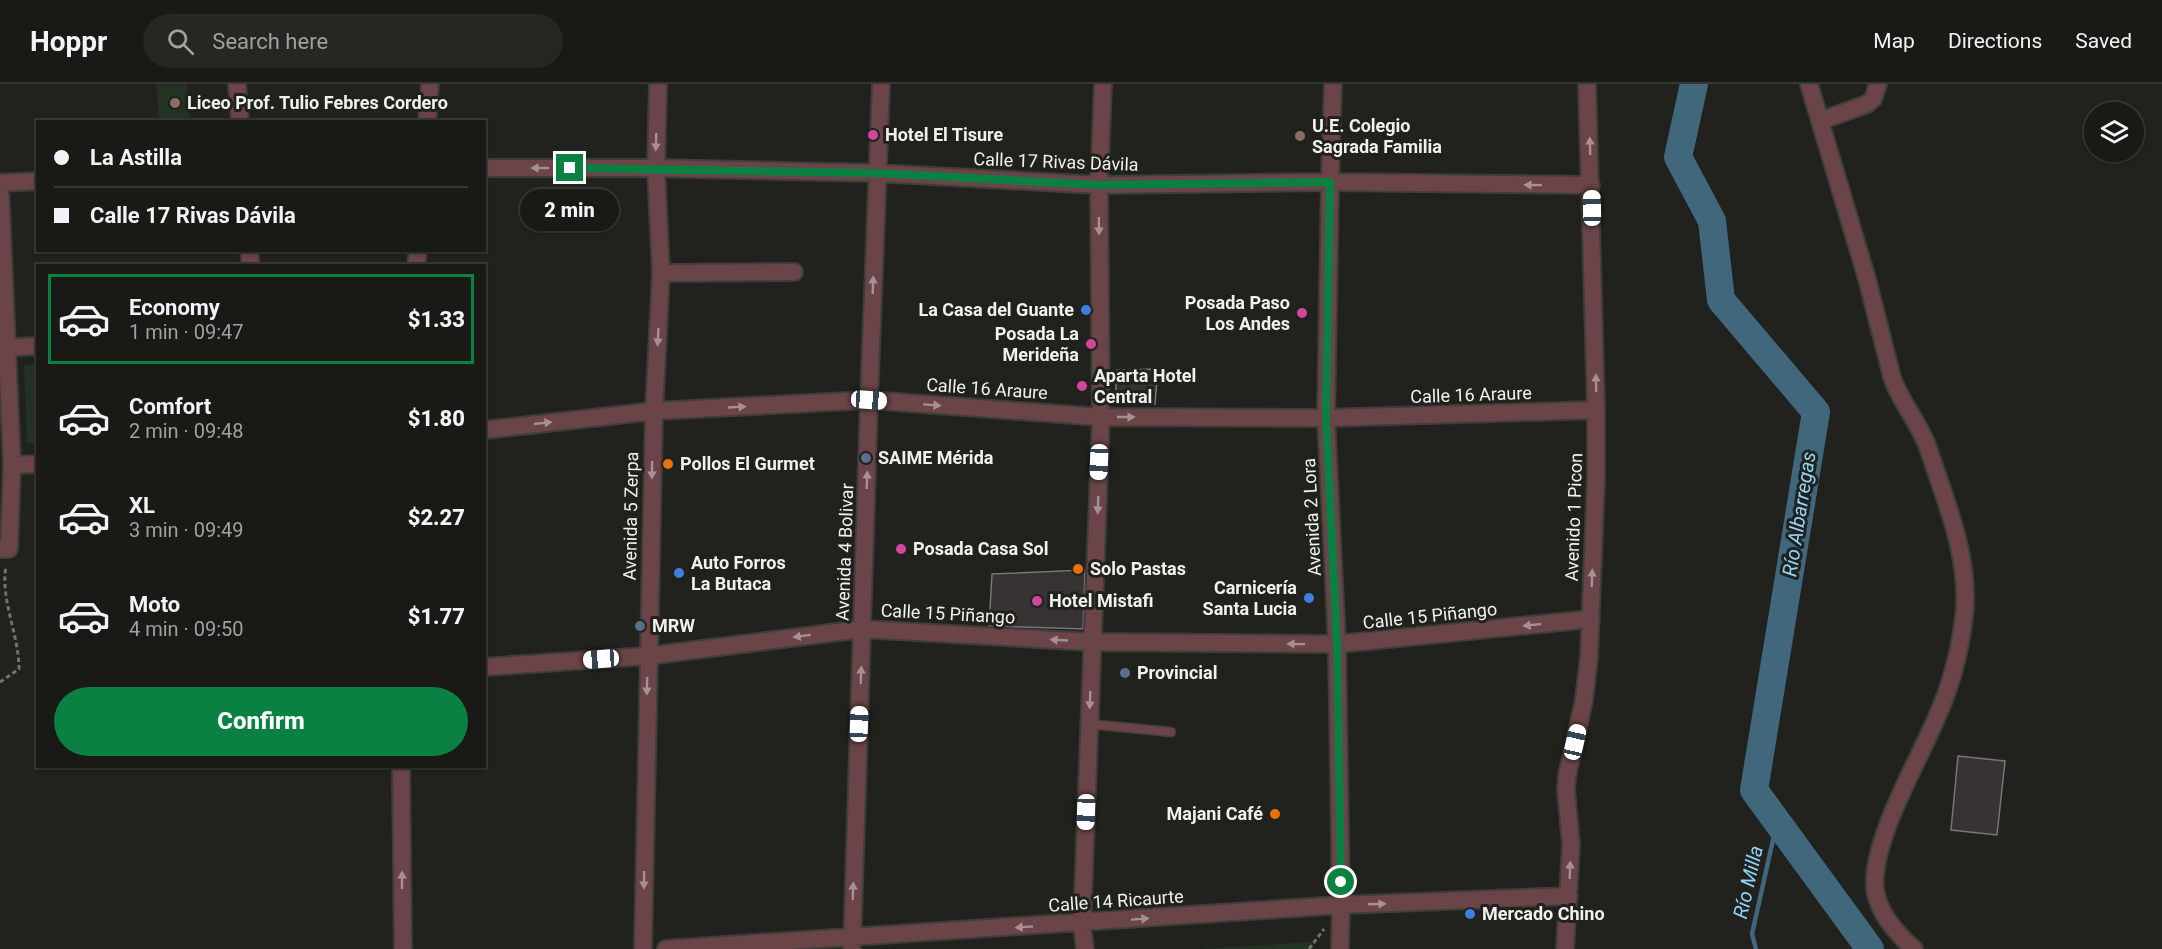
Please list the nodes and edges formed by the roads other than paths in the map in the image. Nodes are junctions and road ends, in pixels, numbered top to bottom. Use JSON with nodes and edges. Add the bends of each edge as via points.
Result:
{"nodes":[{"id":1,"x":237,"y":84,"type":"edge"},
{"id":2,"x":430,"y":84,"type":"edge"},
{"id":3,"x":658,"y":84,"type":"edge"},
{"id":4,"x":881,"y":84,"type":"edge"},
{"id":5,"x":1103,"y":84,"type":"edge"},
{"id":6,"x":1333,"y":84,"type":"edge"},
{"id":7,"x":1587,"y":84,"type":"edge"},
{"id":8,"x":1809,"y":84,"type":"edge"},
{"id":9,"x":1878,"y":84,"type":"edge"},
{"id":10,"x":240,"y":120,"type":"edge"},
{"id":11,"x":428,"y":120,"type":"edge"},
{"id":12,"x":1820,"y":121,"type":"junction"},
{"id":13,"x":486,"y":168,"type":"edge"},
{"id":14,"x":656,"y":168,"type":"junction"},
{"id":15,"x":877,"y":173,"type":"junction"},
{"id":16,"x":36,"y":181,"type":"edge"},
{"id":17,"x":1330,"y":182,"type":"junction"},
{"id":18,"x":0,"y":184,"type":"edge"},
{"id":19,"x":1099,"y":185,"type":"junction"},
{"id":20,"x":1591,"y":185,"type":"junction"},
{"id":21,"x":1,"y":229,"type":"edge"},
{"id":22,"x":794,"y":272,"type":"dead end"},
{"id":23,"x":661,"y":273,"type":"junction"},
{"id":24,"x":36,"y":346,"type":"edge"},
{"id":25,"x":3,"y":347,"type":"edge"},
{"id":26,"x":869,"y":400,"type":"junction"},
{"id":27,"x":1596,"y":410,"type":"junction"},
{"id":28,"x":654,"y":411,"type":"junction"},
{"id":29,"x":1101,"y":417,"type":"junction"},
{"id":30,"x":1326,"y":418,"type":"junction"},
{"id":31,"x":486,"y":430,"type":"edge"},
{"id":32,"x":36,"y":464,"type":"edge"},
{"id":33,"x":12,"y":465,"type":"junction"},
{"id":34,"x":5,"y":549,"type":"edge"},
{"id":35,"x":1590,"y":619,"type":"junction"},
{"id":36,"x":862,"y":628,"type":"junction"},
{"id":37,"x":1093,"y":642,"type":"junction"},
{"id":38,"x":1337,"y":644,"type":"junction"},
{"id":39,"x":647,"y":656,"type":"junction"},
{"id":40,"x":486,"y":667,"type":"edge"},
{"id":41,"x":1089,"y":724,"type":"junction"},
{"id":42,"x":1171,"y":732,"type":"dead end"},
{"id":43,"x":401,"y":768,"type":"edge"},
{"id":44,"x":1569,"y":896,"type":"junction"},
{"id":45,"x":1341,"y":905,"type":"junction"},
{"id":46,"x":1082,"y":923,"type":"junction"},
{"id":47,"x":402,"y":944,"type":"edge"},
{"id":48,"x":852,"y":944,"type":"edge"},
{"id":49,"x":643,"y":949,"type":"edge"},
{"id":50,"x":666,"y":949,"type":"edge"},
{"id":51,"x":1085,"y":949,"type":"edge"},
{"id":52,"x":1340,"y":949,"type":"edge"},
{"id":53,"x":1565,"y":949,"type":"edge"},
{"id":54,"x":1914,"y":949,"type":"edge"}],
"edges":[{"from":1,"to":10,"type":"street"},
{"from":2,"to":11,"type":"street"},
{"from":3,"to":14,"type":"street","name":"Avenida 5 Zerpa","one_way":true},
{"from":4,"to":15,"type":"street","name":"Avenida 4 Bolivar"},
{"from":5,"to":19,"type":"street"},
{"from":6,"to":17,"type":"street","name":"Avenida 2 Lora"},
{"from":20,"to":7,"type":"street","name":"Avenido 1 Picon","one_way":true},
{"from":8,"to":12,"type":"street"},
{"from":9,"to":12,"type":"street","via":[[1867,104]]},
{"from":12,"to":54,"type":"street","via":[[1896,391],[1927,445],[1959,544],[1965,582],[1964,617],[1954,664],[1938,715],[1883,836],[1875,869],[1875,891],[1882,909],[1896,932]]},
{"from":14,"to":13,"type":"street","name":"Calle 17 Rivas Dávila","one_way":true},
{"from":14,"to":15,"type":"street","name":"Calle 17 Rivas Dávila"},
{"from":14,"to":23,"type":"street","name":"Avenida 5 Zerpa"},
{"from":15,"to":19,"type":"street","name":"Calle 17 Rivas Dávila"},
{"from":26,"to":15,"type":"street","name":"Avenida 4 Bolivar","one_way":true},
{"from":16,"to":18,"type":"street"},
{"from":17,"to":19,"type":"street","name":"Calle 17 Rivas Dávila"},
{"from":20,"to":17,"type":"street","name":"Calle 17 Rivas Dávila","one_way":true},
{"from":17,"to":30,"type":"street","name":"Avenida 2 Lora"},
{"from":18,"to":21,"type":"street"},
{"from":19,"to":29,"type":"street","one_way":true},
{"from":27,"to":20,"type":"street","name":"Avenido 1 Picon","one_way":true},
{"from":21,"to":25,"type":"street"},
{"from":22,"to":23,"type":"street"},
{"from":23,"to":28,"type":"street","name":"Avenida 5 Zerpa","one_way":true},
{"from":24,"to":25,"type":"street"},
{"from":25,"to":33,"type":"street"},
{"from":28,"to":26,"type":"street","name":"Calle 16 Araure","one_way":true},
{"from":26,"to":29,"type":"street","name":"Calle 16 Araure","one_way":true},
{"from":36,"to":26,"type":"street","name":"Avenida 4 Bolivar","one_way":true},
{"from":27,"to":30,"type":"street","name":"Calle 16 Araure"},
{"from":35,"to":27,"type":"street","name":"Avenido 1 Picon","one_way":true},
{"from":31,"to":28,"type":"street","name":"Calle 16 Araure","one_way":true},
{"from":28,"to":39,"type":"street","name":"Avenida 5 Zerpa","one_way":true},
{"from":29,"to":30,"type":"street","name":"Calle 16 Araure","one_way":true},
{"from":29,"to":37,"type":"street","one_way":true},
{"from":30,"to":38,"type":"street","name":"Avenida 2 Lora"},
{"from":32,"to":33,"type":"street"},
{"from":33,"to":34,"type":"street"},
{"from":35,"to":38,"type":"street","name":"Calle 15 Piñango","one_way":true},
{"from":44,"to":35,"type":"street","name":"Avenido 1 Picon","one_way":true,"via":[[1567,776],[1584,700]]},
{"from":37,"to":36,"type":"street","name":"Calle 15 Piñango","one_way":true},
{"from":36,"to":39,"type":"street","name":"Calle 15 Piñango","one_way":true},
{"from":48,"to":36,"type":"street","name":"Avenida 4 Bolivar","one_way":true},
{"from":38,"to":37,"type":"street","name":"Calle 15 Piñango","one_way":true},
{"from":37,"to":41,"type":"street","one_way":true},
{"from":38,"to":45,"type":"street","name":"Avenida 2 Lora"},
{"from":39,"to":40,"type":"street","name":"Calle 15 Piñango"},
{"from":39,"to":49,"type":"street","name":"Avenida 5 Zerpa","one_way":true},
{"from":41,"to":42,"type":"lane"},
{"from":41,"to":46,"type":"street"},
{"from":47,"to":43,"type":"street","one_way":true},
{"from":45,"to":44,"type":"street","name":"Calle 14 Ricaurte","one_way":true},
{"from":44,"to":53,"type":"street","name":"Avenido 1 Picon"},
{"from":46,"to":45,"type":"street","name":"Calle 14 Ricaurte","one_way":true},
{"from":45,"to":52,"type":"street","name":"Avenida 2 Lora"},
{"from":46,"to":48,"type":"street","name":"Calle 14 Ricaurte","one_way":true},
{"from":46,"to":51,"type":"street"},
{"from":48,"to":50,"type":"street","name":"Calle 14 Ricaurte"}]}
